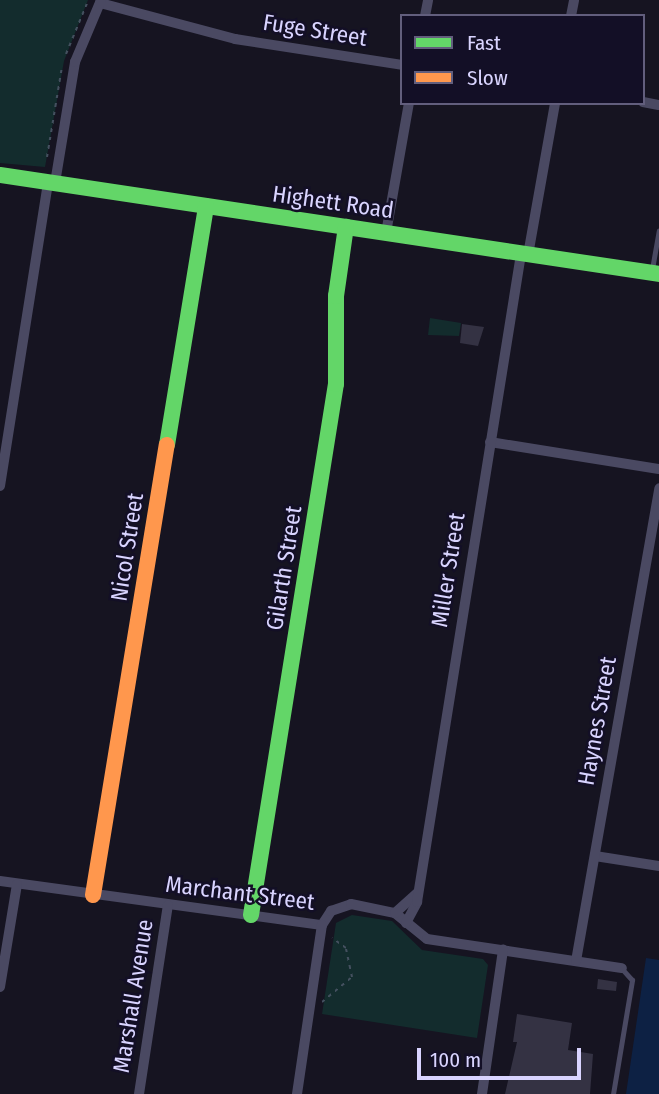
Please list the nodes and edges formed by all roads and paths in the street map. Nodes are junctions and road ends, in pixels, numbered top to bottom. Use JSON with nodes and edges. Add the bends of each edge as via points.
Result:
{"nodes":[{"id":1,"x":100,"y":1,"type":"edge"},
{"id":2,"x":400,"y":65,"type":"edge"},
{"id":3,"x":409,"y":105,"type":"edge"},
{"id":4,"x":555,"y":105,"type":"edge"},
{"id":5,"x":0,"y":175,"type":"edge"},
{"id":6,"x":51,"y":183,"type":"junction"},
{"id":7,"x":206,"y":206,"type":"junction"},
{"id":8,"x":346,"y":227,"type":"junction"},
{"id":9,"x":659,"y":231,"type":"edge"},
{"id":10,"x":386,"y":233,"type":"junction"},
{"id":11,"x":525,"y":254,"type":"junction"},
{"id":12,"x":655,"y":274,"type":"edge"},
{"id":13,"x":490,"y":442,"type":"junction"},
{"id":14,"x":659,"y":468,"type":"edge"},
{"id":15,"x":0,"y":486,"type":"edge"},
{"id":16,"x":659,"y":488,"type":"edge"},
{"id":17,"x":595,"y":856,"type":"junction"},
{"id":18,"x":659,"y":866,"type":"edge"},
{"id":19,"x":0,"y":881,"type":"edge"},
{"id":20,"x":17,"y":884,"type":"junction"},
{"id":21,"x":417,"y":893,"type":"junction"},
{"id":22,"x":93,"y":895,"type":"junction"},
{"id":23,"x":168,"y":905,"type":"junction"},
{"id":24,"x":396,"y":913,"type":"junction"},
{"id":25,"x":251,"y":915,"type":"junction"},
{"id":26,"x":406,"y":923,"type":"junction"},
{"id":27,"x":322,"y":931,"type":"junction"},
{"id":28,"x":503,"y":950,"type":"junction"},
{"id":29,"x":576,"y":961,"type":"junction"},
{"id":30,"x":622,"y":968,"type":"joint"},
{"id":31,"x":0,"y":987,"type":"edge"},
{"id":32,"x":322,"y":1000,"type":"dead end"},
{"id":33,"x":139,"y":1094,"type":"edge"},
{"id":34,"x":297,"y":1094,"type":"edge"},
{"id":35,"x":482,"y":1094,"type":"edge"},
{"id":36,"x":614,"y":1094,"type":"edge"}],
"edges":[{"from":1,"to":2,"type":"street","name":"Fuge Street","via":[[234,39]]},
{"from":1,"to":6,"type":"street","via":[[75,62]]},
{"from":3,"to":10,"type":"street"},
{"from":4,"to":11,"type":"street","name":"Miller Street"},
{"from":5,"to":6,"type":"street","name":"Highett Road"},
{"from":6,"to":7,"type":"street","name":"Highett Road"},
{"from":6,"to":15,"type":"street"},
{"from":7,"to":8,"type":"street","name":"Highett Road"},
{"from":7,"to":22,"type":"street","name":"Nicol Street"},
{"from":8,"to":10,"type":"street","name":"Highett Road"},
{"from":8,"to":25,"type":"street","name":"Gilarth Street","via":[[335,307],[337,384]]},
{"from":9,"to":12,"type":"lane"},
{"from":10,"to":11,"type":"street","name":"Highett Road"},
{"from":11,"to":12,"type":"street","name":"Highett Road"},
{"from":11,"to":13,"type":"street","name":"Miller Street"},
{"from":13,"to":14,"type":"street"},
{"from":13,"to":21,"type":"street","name":"Miller Street"},
{"from":16,"to":17,"type":"street","name":"Haynes Street"},
{"from":17,"to":18,"type":"street"},
{"from":17,"to":29,"type":"street","name":"Haynes Street"},
{"from":19,"to":20,"type":"street","name":"Marchant Street"},
{"from":20,"to":22,"type":"street","name":"Marchant Street"},
{"from":20,"to":31,"type":"street"},
{"from":21,"to":24,"type":"street"},
{"from":21,"to":26,"type":"street","name":"Miller Street"},
{"from":22,"to":23,"type":"street","name":"Marchant Street"},
{"from":23,"to":25,"type":"street","name":"Marchant Street"},
{"from":23,"to":33,"type":"street","name":"Marshall Avenue"},
{"from":24,"to":26,"type":"street"},
{"from":24,"to":27,"type":"street","name":"Marchant Street","via":[[344,905],[331,911]]},
{"from":25,"to":27,"type":"street","name":"Marchant Street"},
{"from":26,"to":28,"type":"street","via":[[427,939]]},
{"from":27,"to":32,"type":"path","via":[[342,942],[352,974],[344,988]]},
{"from":27,"to":34,"type":"street"},
{"from":28,"to":29,"type":"street"},
{"from":28,"to":35,"type":"street"},
{"from":29,"to":30,"type":"street"},
{"from":30,"to":36,"type":"lane","via":[[632,981]]}]}
